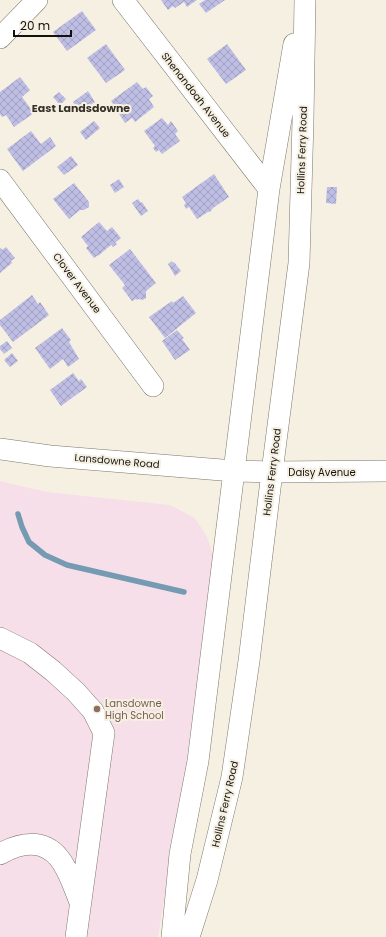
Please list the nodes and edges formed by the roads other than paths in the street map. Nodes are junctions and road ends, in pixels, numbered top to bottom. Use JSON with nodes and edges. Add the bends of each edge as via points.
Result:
{"nodes":[{"id":1,"x":37,"y":0,"type":"edge"},
{"id":2,"x":123,"y":0,"type":"edge"},
{"id":3,"x":301,"y":0,"type":"edge"},
{"id":4,"x":305,"y":0,"type":"edge"},
{"id":5,"x":0,"y":38,"type":"edge"},
{"id":6,"x":0,"y":180,"type":"edge"},
{"id":7,"x":269,"y":189,"type":"junction"},
{"id":8,"x":153,"y":386,"type":"dead end"},
{"id":9,"x":0,"y":449,"type":"edge"},
{"id":10,"x":234,"y":471,"type":"junction"},
{"id":11,"x":386,"y":471,"type":"edge"},
{"id":12,"x":272,"y":472,"type":"junction"},
{"id":13,"x":0,"y":638,"type":"edge"},
{"id":14,"x":0,"y":854,"type":"edge"},
{"id":15,"x":80,"y":902,"type":"junction"},
{"id":16,"x":76,"y":937,"type":"edge"},
{"id":17,"x":172,"y":937,"type":"edge"},
{"id":18,"x":189,"y":937,"type":"edge"}],
"edges":[{"from":1,"to":5,"type":"street"},
{"from":2,"to":7,"type":"street","name":"Shenandoah Avenue"},
{"from":3,"to":7,"type":"street","name":"Hollins Ferry Road"},
{"from":4,"to":12,"type":"street","name":"Hollins Ferry Road","via":[[299,263]]},
{"from":6,"to":8,"type":"street","name":"Clover Avenue"},
{"from":7,"to":10,"type":"street","name":"Hollins Ferry Road"},
{"from":9,"to":10,"type":"street","name":"Lansdowne Road","via":[[50,456]]},
{"from":10,"to":12,"type":"street","name":"Daisy Avenue"},
{"from":10,"to":17,"type":"street","name":"Hollins Ferry Road","via":[[198,761],[180,854]]},
{"from":11,"to":12,"type":"street","name":"Daisy Avenue"},
{"from":12,"to":18,"type":"street","name":"Hollins Ferry Road","via":[[232,777],[207,880]]},
{"from":13,"to":15,"type":"street","via":[[30,652],[76,692],[93,711],[104,733]]},
{"from":14,"to":15,"type":"street","via":[[28,844],[50,850],[66,869]]},
{"from":15,"to":16,"type":"street"}]}
